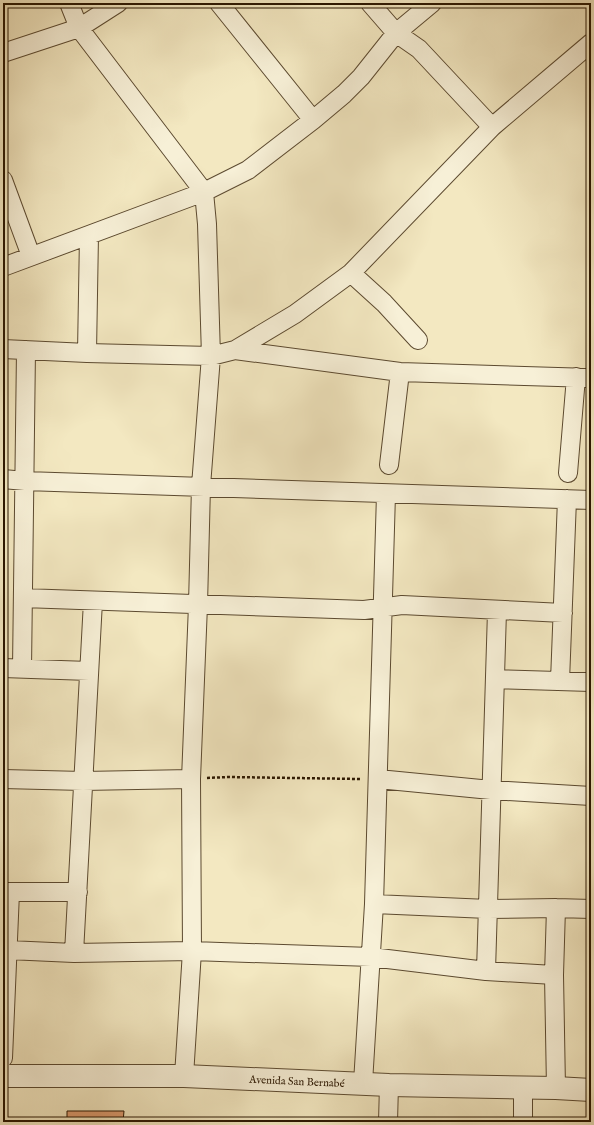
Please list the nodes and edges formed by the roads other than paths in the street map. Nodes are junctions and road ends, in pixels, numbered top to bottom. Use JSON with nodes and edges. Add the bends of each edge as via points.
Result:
{"nodes":[{"id":1,"x":69,"y":3,"type":"edge"},
{"id":2,"x":118,"y":3,"type":"edge"},
{"id":3,"x":219,"y":3,"type":"edge"},
{"id":4,"x":370,"y":3,"type":"edge"},
{"id":5,"x":432,"y":3,"type":"edge"},
{"id":6,"x":79,"y":28,"type":"junction"},
{"id":7,"x":396,"y":33,"type":"junction"},
{"id":8,"x":591,"y":43,"type":"edge"},
{"id":9,"x":3,"y":53,"type":"edge"},
{"id":10,"x":313,"y":120,"type":"junction"},
{"id":11,"x":492,"y":127,"type":"junction"},
{"id":12,"x":3,"y":180,"type":"edge"},
{"id":13,"x":204,"y":192,"type":"junction"},
{"id":14,"x":89,"y":235,"type":"junction"},
{"id":15,"x":31,"y":256,"type":"junction"},
{"id":16,"x":3,"y":267,"type":"edge"},
{"id":17,"x":351,"y":273,"type":"junction"},
{"id":18,"x":418,"y":340,"type":"dead end"},
{"id":19,"x":3,"y":350,"type":"edge"},
{"id":20,"x":26,"y":350,"type":"junction"},
{"id":21,"x":235,"y":350,"type":"junction"},
{"id":22,"x":87,"y":353,"type":"junction"},
{"id":23,"x":211,"y":356,"type":"junction"},
{"id":24,"x":400,"y":372,"type":"junction"},
{"id":25,"x":583,"y":378,"type":"edge"},
{"id":26,"x":389,"y":465,"type":"dead end"},
{"id":27,"x":568,"y":473,"type":"dead end"},
{"id":28,"x":3,"y":479,"type":"edge"},
{"id":29,"x":25,"y":481,"type":"junction"},
{"id":30,"x":201,"y":486,"type":"junction"},
{"id":31,"x":386,"y":494,"type":"junction"},
{"id":32,"x":567,"y":498,"type":"junction"},
{"id":33,"x":591,"y":500,"type":"edge"},
{"id":34,"x":24,"y":598,"type":"junction"},
{"id":35,"x":92,"y":601,"type":"junction"},
{"id":36,"x":198,"y":605,"type":"junction"},
{"id":37,"x":383,"y":608,"type":"junction"},
{"id":38,"x":497,"y":611,"type":"junction"},
{"id":39,"x":563,"y":613,"type":"junction"},
{"id":40,"x":3,"y":668,"type":"edge"},
{"id":41,"x":22,"y":668,"type":"junction"},
{"id":42,"x":89,"y":671,"type":"junction"},
{"id":43,"x":495,"y":679,"type":"junction"},
{"id":44,"x":560,"y":681,"type":"junction"},
{"id":45,"x":591,"y":682,"type":"edge"},
{"id":46,"x":3,"y":779,"type":"edge"},
{"id":47,"x":191,"y":779,"type":"junction"},
{"id":48,"x":378,"y":779,"type":"junction"},
{"id":49,"x":83,"y":782,"type":"junction"},
{"id":50,"x":491,"y":790,"type":"junction"},
{"id":51,"x":591,"y":796,"type":"edge"},
{"id":52,"x":7,"y":892,"type":"edge"},
{"id":53,"x":78,"y":892,"type":"junction"},
{"id":54,"x":374,"y":904,"type":"junction"},
{"id":55,"x":556,"y":908,"type":"junction"},
{"id":56,"x":488,"y":909,"type":"junction"},
{"id":57,"x":591,"y":909,"type":"edge"},
{"id":58,"x":8,"y":950,"type":"junction"},
{"id":59,"x":192,"y":951,"type":"junction"},
{"id":60,"x":74,"y":954,"type":"junction"},
{"id":61,"x":371,"y":957,"type":"junction"},
{"id":62,"x":486,"y":971,"type":"junction"},
{"id":63,"x":554,"y":975,"type":"junction"},
{"id":64,"x":3,"y":1058,"type":"edge"},
{"id":65,"x":3,"y":1076,"type":"edge"},
{"id":66,"x":184,"y":1076,"type":"junction"},
{"id":67,"x":363,"y":1083,"type":"junction"},
{"id":68,"x":389,"y":1085,"type":"junction"},
{"id":69,"x":523,"y":1088,"type":"junction"},
{"id":70,"x":556,"y":1088,"type":"junction"},
{"id":71,"x":591,"y":1090,"type":"edge"},
{"id":72,"x":388,"y":1122,"type":"edge"},
{"id":73,"x":523,"y":1122,"type":"edge"}],
"edges":[{"from":1,"to":6,"type":"street"},
{"from":2,"to":6,"type":"street"},
{"from":3,"to":10,"type":"street"},
{"from":4,"to":7,"type":"street"},
{"from":5,"to":7,"type":"street"},
{"from":6,"to":9,"type":"street"},
{"from":6,"to":13,"type":"street"},
{"from":7,"to":10,"type":"street","via":[[361,77]]},
{"from":7,"to":11,"type":"street","via":[[419,49]]},
{"from":8,"to":11,"type":"street"},
{"from":10,"to":13,"type":"street","via":[[248,170]]},
{"from":11,"to":17,"type":"street"},
{"from":12,"to":15,"type":"street"},
{"from":13,"to":14,"type":"street"},
{"from":13,"to":23,"type":"street"},
{"from":14,"to":15,"type":"street"},
{"from":14,"to":22,"type":"street"},
{"from":15,"to":16,"type":"street"},
{"from":17,"to":18,"type":"street","via":[[384,303]]},
{"from":17,"to":21,"type":"street","via":[[295,314]]},
{"from":19,"to":20,"type":"street"},
{"from":20,"to":22,"type":"street"},
{"from":20,"to":29,"type":"street"},
{"from":21,"to":23,"type":"street"},
{"from":21,"to":24,"type":"street"},
{"from":22,"to":23,"type":"street"},
{"from":23,"to":30,"type":"street"},
{"from":24,"to":25,"type":"street"},
{"from":24,"to":26,"type":"street"},
{"from":25,"to":27,"type":"street"},
{"from":28,"to":29,"type":"street"},
{"from":29,"to":30,"type":"street"},
{"from":29,"to":34,"type":"street"},
{"from":30,"to":31,"type":"street"},
{"from":30,"to":36,"type":"street"},
{"from":31,"to":32,"type":"street"},
{"from":31,"to":37,"type":"street"},
{"from":32,"to":33,"type":"street"},
{"from":32,"to":39,"type":"street"},
{"from":34,"to":35,"type":"street"},
{"from":34,"to":41,"type":"street"},
{"from":35,"to":36,"type":"street"},
{"from":35,"to":42,"type":"street"},
{"from":36,"to":37,"type":"street","via":[[364,610]]},
{"from":36,"to":47,"type":"street"},
{"from":37,"to":38,"type":"street","via":[[402,605]]},
{"from":37,"to":48,"type":"street"},
{"from":38,"to":39,"type":"street"},
{"from":38,"to":43,"type":"street"},
{"from":39,"to":44,"type":"street"},
{"from":40,"to":41,"type":"street"},
{"from":41,"to":42,"type":"street"},
{"from":42,"to":49,"type":"street"},
{"from":43,"to":44,"type":"street"},
{"from":43,"to":50,"type":"street"},
{"from":44,"to":45,"type":"street"},
{"from":46,"to":49,"type":"street"},
{"from":47,"to":49,"type":"street"},
{"from":47,"to":59,"type":"street"},
{"from":48,"to":50,"type":"street"},
{"from":48,"to":54,"type":"street"},
{"from":49,"to":53,"type":"street"},
{"from":50,"to":51,"type":"street"},
{"from":50,"to":56,"type":"street"},
{"from":52,"to":53,"type":"street"},
{"from":52,"to":58,"type":"street"},
{"from":53,"to":60,"type":"street"},
{"from":54,"to":56,"type":"street"},
{"from":54,"to":61,"type":"street"},
{"from":55,"to":56,"type":"street"},
{"from":55,"to":57,"type":"street"},
{"from":55,"to":63,"type":"street"},
{"from":56,"to":62,"type":"street"},
{"from":58,"to":60,"type":"street"},
{"from":58,"to":64,"type":"street"},
{"from":59,"to":60,"type":"street"},
{"from":59,"to":61,"type":"street"},
{"from":59,"to":66,"type":"street"},
{"from":61,"to":62,"type":"street"},
{"from":61,"to":67,"type":"street"},
{"from":62,"to":63,"type":"street"},
{"from":63,"to":70,"type":"street"},
{"from":65,"to":66,"type":"street","name":"Avenida San Bernabé"},
{"from":66,"to":67,"type":"street","name":"Avenida San Bernabé"},
{"from":67,"to":68,"type":"street","name":"Avenida San Bernabé"},
{"from":68,"to":69,"type":"street","name":"Avenida San Bernabé"},
{"from":68,"to":72,"type":"street"},
{"from":69,"to":70,"type":"street","name":"Avenida San Bernabé"},
{"from":69,"to":73,"type":"street"},
{"from":70,"to":71,"type":"street","name":"Avenida San Bernabé"}]}
